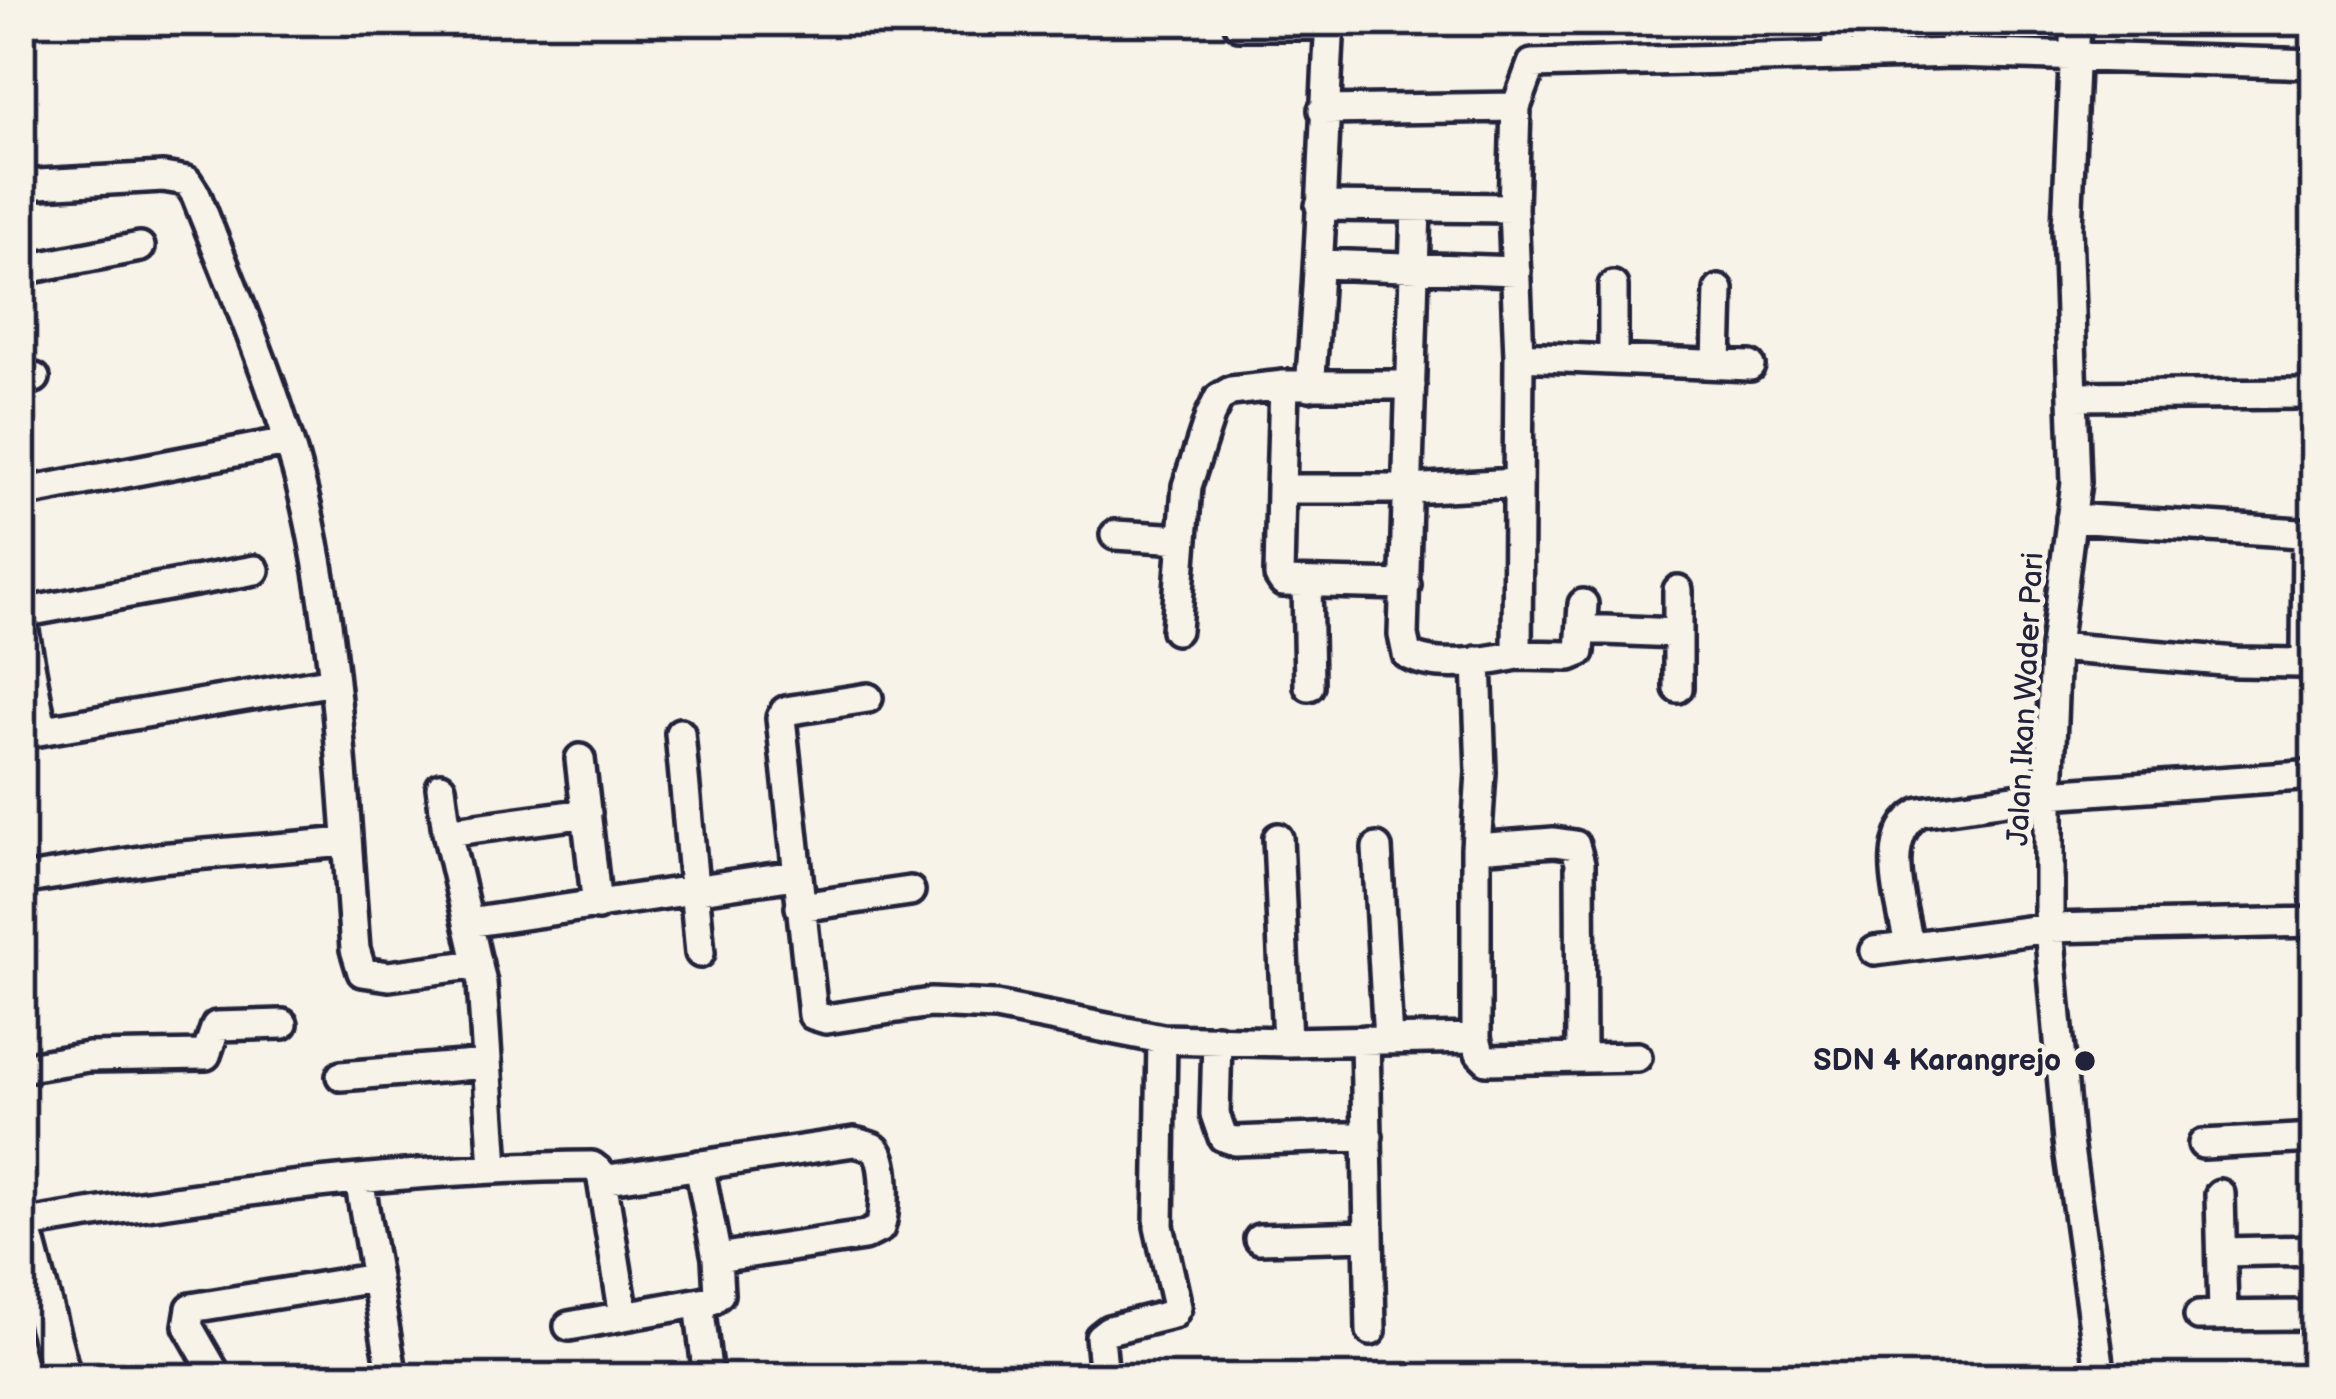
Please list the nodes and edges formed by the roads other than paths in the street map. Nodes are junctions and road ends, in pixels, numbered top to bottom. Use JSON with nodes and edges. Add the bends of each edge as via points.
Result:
{"nodes":[{"id":1,"x":1838,"y":21,"type":"edge"},
{"id":2,"x":1954,"y":21,"type":"edge"},
{"id":3,"x":2076,"y":21,"type":"edge"},
{"id":4,"x":1330,"y":23,"type":"edge"},
{"id":5,"x":1239,"y":25,"type":"dead end"},
{"id":6,"x":1955,"y":53,"type":"junction"},
{"id":7,"x":1836,"y":55,"type":"junction"},
{"id":8,"x":2074,"y":55,"type":"junction"},
{"id":9,"x":2315,"y":64,"type":"edge"},
{"id":10,"x":1516,"y":107,"type":"junction"},
{"id":11,"x":1323,"y":110,"type":"junction"},
{"id":12,"x":21,"y":185,"type":"edge"},
{"id":13,"x":1320,"y":206,"type":"junction"},
{"id":14,"x":1417,"y":207,"type":"junction"},
{"id":15,"x":1514,"y":208,"type":"junction"},
{"id":16,"x":140,"y":248,"type":"dead end"},
{"id":17,"x":1321,"y":264,"type":"junction"},
{"id":18,"x":1416,"y":268,"type":"junction"},
{"id":19,"x":21,"y":270,"type":"edge"},
{"id":20,"x":1516,"y":271,"type":"junction"},
{"id":21,"x":1613,"y":286,"type":"dead end"},
{"id":22,"x":1719,"y":290,"type":"dead end"},
{"id":23,"x":1519,"y":356,"type":"junction"},
{"id":24,"x":1613,"y":358,"type":"junction"},
{"id":25,"x":1717,"y":363,"type":"junction"},
{"id":26,"x":1750,"y":366,"type":"dead end"},
{"id":27,"x":1297,"y":385,"type":"junction"},
{"id":28,"x":1411,"y":385,"type":"junction"},
{"id":29,"x":2315,"y":394,"type":"edge"},
{"id":30,"x":2074,"y":396,"type":"junction"},
{"id":31,"x":287,"y":442,"type":"junction"},
{"id":32,"x":1515,"y":484,"type":"junction"},
{"id":33,"x":1281,"y":489,"type":"junction"},
{"id":34,"x":1409,"y":489,"type":"junction"},
{"id":35,"x":21,"y":493,"type":"edge"},
{"id":36,"x":2071,"y":518,"type":"junction"},
{"id":37,"x":2311,"y":534,"type":"edge"},
{"id":38,"x":1115,"y":535,"type":"dead end"},
{"id":39,"x":1183,"y":539,"type":"junction"},
{"id":40,"x":255,"y":570,"type":"dead end"},
{"id":41,"x":1307,"y":584,"type":"junction"},
{"id":42,"x":1406,"y":584,"type":"junction"},
{"id":43,"x":1678,"y":590,"type":"dead end"},
{"id":44,"x":21,"y":614,"type":"edge"},
{"id":45,"x":1176,"y":630,"type":"dead end"},
{"id":46,"x":1676,"y":633,"type":"junction"},
{"id":47,"x":2055,"y":647,"type":"junction"},
{"id":48,"x":1517,"y":655,"type":"junction"},
{"id":49,"x":1477,"y":661,"type":"junction"},
{"id":50,"x":334,"y":681,"type":"junction"},
{"id":51,"x":1309,"y":686,"type":"dead end"},
{"id":52,"x":1678,"y":688,"type":"dead end"},
{"id":53,"x":868,"y":698,"type":"dead end"},
{"id":54,"x":32,"y":732,"type":"edge"},
{"id":55,"x":680,"y":733,"type":"dead end"},
{"id":56,"x":580,"y":759,"type":"dead end"},
{"id":57,"x":2315,"y":775,"type":"edge"},
{"id":58,"x":441,"y":787,"type":"dead end"},
{"id":59,"x":2049,"y":794,"type":"junction"},
{"id":60,"x":587,"y":813,"type":"junction"},
{"id":61,"x":447,"y":832,"type":"junction"},
{"id":62,"x":1278,"y":838,"type":"dead end"},
{"id":63,"x":346,"y":842,"type":"junction"},
{"id":64,"x":1377,"y":848,"type":"dead end"},
{"id":65,"x":1476,"y":848,"type":"junction"},
{"id":66,"x":795,"y":875,"type":"junction"},
{"id":67,"x":21,"y":880,"type":"edge"},
{"id":68,"x":693,"y":890,"type":"junction"},
{"id":69,"x":910,"y":891,"type":"dead end"},
{"id":70,"x":597,"y":906,"type":"junction"},
{"id":71,"x":800,"y":907,"type":"junction"},
{"id":72,"x":2315,"y":922,"type":"edge"},
{"id":73,"x":468,"y":923,"type":"junction"},
{"id":74,"x":2049,"y":928,"type":"junction"},
{"id":75,"x":1909,"y":946,"type":"junction"},
{"id":76,"x":1875,"y":951,"type":"dead end"},
{"id":77,"x":700,"y":953,"type":"dead end"},
{"id":78,"x":478,"y":964,"type":"junction"},
{"id":79,"x":283,"y":1024,"type":"dead end"},
{"id":80,"x":1476,"y":1038,"type":"junction"},
{"id":81,"x":1162,"y":1039,"type":"junction"},
{"id":82,"x":1217,"y":1039,"type":"junction"},
{"id":83,"x":1376,"y":1040,"type":"junction"},
{"id":84,"x":1287,"y":1042,"type":"junction"},
{"id":85,"x":1581,"y":1058,"type":"junction"},
{"id":86,"x":1637,"y":1058,"type":"dead end"},
{"id":87,"x":487,"y":1064,"type":"junction"},
{"id":88,"x":21,"y":1068,"type":"edge"},
{"id":89,"x":340,"y":1076,"type":"dead end"},
{"id":90,"x":1368,"y":1136,"type":"junction"},
{"id":91,"x":2315,"y":1138,"type":"edge"},
{"id":92,"x":2203,"y":1144,"type":"dead end"},
{"id":93,"x":698,"y":1165,"type":"junction"},
{"id":94,"x":494,"y":1167,"type":"junction"},
{"id":95,"x":359,"y":1179,"type":"junction"},
{"id":96,"x":602,"y":1180,"type":"junction"},
{"id":97,"x":2220,"y":1194,"type":"dead end"},
{"id":98,"x":23,"y":1234,"type":"edge"},
{"id":99,"x":1368,"y":1236,"type":"junction"},
{"id":100,"x":1259,"y":1239,"type":"dead end"},
{"id":101,"x":2315,"y":1250,"type":"edge"},
{"id":102,"x":2222,"y":1252,"type":"junction"},
{"id":103,"x":717,"y":1258,"type":"junction"},
{"id":104,"x":375,"y":1278,"type":"junction"},
{"id":105,"x":699,"y":1303,"type":"junction"},
{"id":106,"x":2315,"y":1315,"type":"edge"},
{"id":107,"x":624,"y":1316,"type":"junction"},
{"id":108,"x":569,"y":1326,"type":"dead end"},
{"id":109,"x":1371,"y":1331,"type":"dead end"},
{"id":110,"x":388,"y":1377,"type":"edge"},
{"id":111,"x":62,"y":1378,"type":"edge"},
{"id":112,"x":218,"y":1378,"type":"edge"},
{"id":113,"x":708,"y":1378,"type":"edge"},
{"id":114,"x":1104,"y":1378,"type":"edge"},
{"id":115,"x":2101,"y":1378,"type":"edge"}],
"edges":[{"from":1,"to":7,"type":"street"},
{"from":2,"to":6,"type":"street"},
{"from":3,"to":8,"type":"street","name":"Jalan Ikan Wader Pari"},
{"from":4,"to":5,"type":"street"},
{"from":4,"to":11,"type":"street"},
{"from":6,"to":7,"type":"street"},
{"from":6,"to":8,"type":"street"},
{"from":7,"to":10,"type":"street","via":[[1540,61],[1529,68]]},
{"from":8,"to":9,"type":"street"},
{"from":8,"to":30,"type":"street","name":"Jalan Ikan Wader Pari","via":[[2067,228]]},
{"from":10,"to":11,"type":"street"},
{"from":10,"to":15,"type":"street"},
{"from":11,"to":13,"type":"street"},
{"from":12,"to":31,"type":"street","via":[[187,181]]},
{"from":13,"to":14,"type":"street"},
{"from":13,"to":17,"type":"street"},
{"from":14,"to":15,"type":"street"},
{"from":14,"to":18,"type":"street"},
{"from":15,"to":20,"type":"street"},
{"from":16,"to":19,"type":"street"},
{"from":17,"to":18,"type":"street"},
{"from":17,"to":27,"type":"street"},
{"from":18,"to":20,"type":"street"},
{"from":18,"to":28,"type":"street"},
{"from":20,"to":23,"type":"street"},
{"from":21,"to":24,"type":"street"},
{"from":22,"to":25,"type":"street"},
{"from":23,"to":24,"type":"street"},
{"from":23,"to":32,"type":"street"},
{"from":24,"to":25,"type":"street"},
{"from":25,"to":26,"type":"street"},
{"from":27,"to":28,"type":"street"},
{"from":27,"to":33,"type":"street"},
{"from":27,"to":39,"type":"street","via":[[1219,398],[1187,486]]},
{"from":28,"to":34,"type":"street"},
{"from":29,"to":30,"type":"street"},
{"from":30,"to":36,"type":"street","name":"Jalan Ikan Wader Pari"},
{"from":31,"to":35,"type":"street"},
{"from":31,"to":50,"type":"street","via":[[309,519]]},
{"from":32,"to":34,"type":"street"},
{"from":32,"to":48,"type":"street"},
{"from":33,"to":34,"type":"street"},
{"from":33,"to":41,"type":"street","via":[[1280,576]]},
{"from":34,"to":42,"type":"street"},
{"from":36,"to":37,"type":"street"},
{"from":36,"to":47,"type":"street","name":"Jalan Ikan Wader Pari"},
{"from":37,"to":47,"type":"street","via":[[2300,663]]},
{"from":38,"to":39,"type":"street"},
{"from":39,"to":45,"type":"street"},
{"from":40,"to":44,"type":"street"},
{"from":41,"to":42,"type":"street"},
{"from":41,"to":51,"type":"street"},
{"from":42,"to":49,"type":"street","via":[[1407,654]]},
{"from":43,"to":46,"type":"street"},
{"from":44,"to":54,"type":"street"},
{"from":46,"to":48,"type":"street","via":[[1582,617],[1576,654]]},
{"from":46,"to":52,"type":"street"},
{"from":47,"to":59,"type":"street","name":"Jalan Ikan Wader Pari"},
{"from":48,"to":49,"type":"street"},
{"from":49,"to":65,"type":"street"},
{"from":50,"to":54,"type":"street"},
{"from":50,"to":63,"type":"street"},
{"from":53,"to":66,"type":"street","via":[[800,706],[781,718]]},
{"from":55,"to":68,"type":"street"},
{"from":56,"to":60,"type":"street"},
{"from":57,"to":59,"type":"street"},
{"from":58,"to":61,"type":"street"},
{"from":59,"to":74,"type":"street","name":"Jalan Ikan Wader Pari"},
{"from":59,"to":75,"type":"street","via":[[1920,812],[1903,825],[1894,846]]},
{"from":60,"to":61,"type":"street"},
{"from":60,"to":70,"type":"street"},
{"from":61,"to":73,"type":"street"},
{"from":62,"to":84,"type":"street"},
{"from":63,"to":67,"type":"street"},
{"from":63,"to":78,"type":"street","via":[[362,972]]},
{"from":64,"to":83,"type":"street"},
{"from":65,"to":80,"type":"street"},
{"from":65,"to":85,"type":"street","via":[[1575,845]]},
{"from":66,"to":68,"type":"street"},
{"from":66,"to":71,"type":"street"},
{"from":68,"to":70,"type":"street"},
{"from":68,"to":77,"type":"street"},
{"from":69,"to":71,"type":"street"},
{"from":70,"to":73,"type":"street"},
{"from":71,"to":81,"type":"street","via":[[812,1015],[930,1003],[996,1006]]},
{"from":72,"to":74,"type":"street"},
{"from":73,"to":78,"type":"street"},
{"from":74,"to":75,"type":"street"},
{"from":74,"to":115,"type":"street","name":"Jalan Ikan Wader Pari"},
{"from":75,"to":76,"type":"street"},
{"from":78,"to":87,"type":"street"},
{"from":79,"to":88,"type":"street","via":[[216,1026],[206,1055],[88,1057]]},
{"from":80,"to":83,"type":"street"},
{"from":80,"to":85,"type":"street","via":[[1487,1060]]},
{"from":81,"to":82,"type":"street"},
{"from":81,"to":114,"type":"street","via":[[1160,1226],[1177,1306],[1100,1337]]},
{"from":82,"to":84,"type":"street"},
{"from":82,"to":90,"type":"street","via":[[1215,1114],[1223,1137]]},
{"from":83,"to":84,"type":"street"},
{"from":83,"to":90,"type":"street"},
{"from":85,"to":86,"type":"street"},
{"from":87,"to":89,"type":"street"},
{"from":87,"to":94,"type":"street"},
{"from":90,"to":99,"type":"street"},
{"from":91,"to":92,"type":"street"},
{"from":93,"to":96,"type":"street"},
{"from":93,"to":103,"type":"street"},
{"from":93,"to":103,"type":"street","via":[[854,1142],[881,1157],[880,1228]]},
{"from":94,"to":95,"type":"street"},
{"from":94,"to":96,"type":"street","via":[[592,1166]]},
{"from":95,"to":98,"type":"street"},
{"from":95,"to":104,"type":"street"},
{"from":96,"to":107,"type":"street"},
{"from":97,"to":102,"type":"street"},
{"from":98,"to":111,"type":"main road"},
{"from":99,"to":100,"type":"street"},
{"from":99,"to":109,"type":"street"},
{"from":101,"to":102,"type":"street"},
{"from":102,"to":106,"type":"street","via":[[2211,1315]]},
{"from":103,"to":105,"type":"street","via":[[719,1294]]},
{"from":104,"to":110,"type":"street"},
{"from":104,"to":112,"type":"street","via":[[191,1308],[188,1326]]},
{"from":105,"to":107,"type":"street"},
{"from":105,"to":113,"type":"street"},
{"from":107,"to":108,"type":"street"}]}
